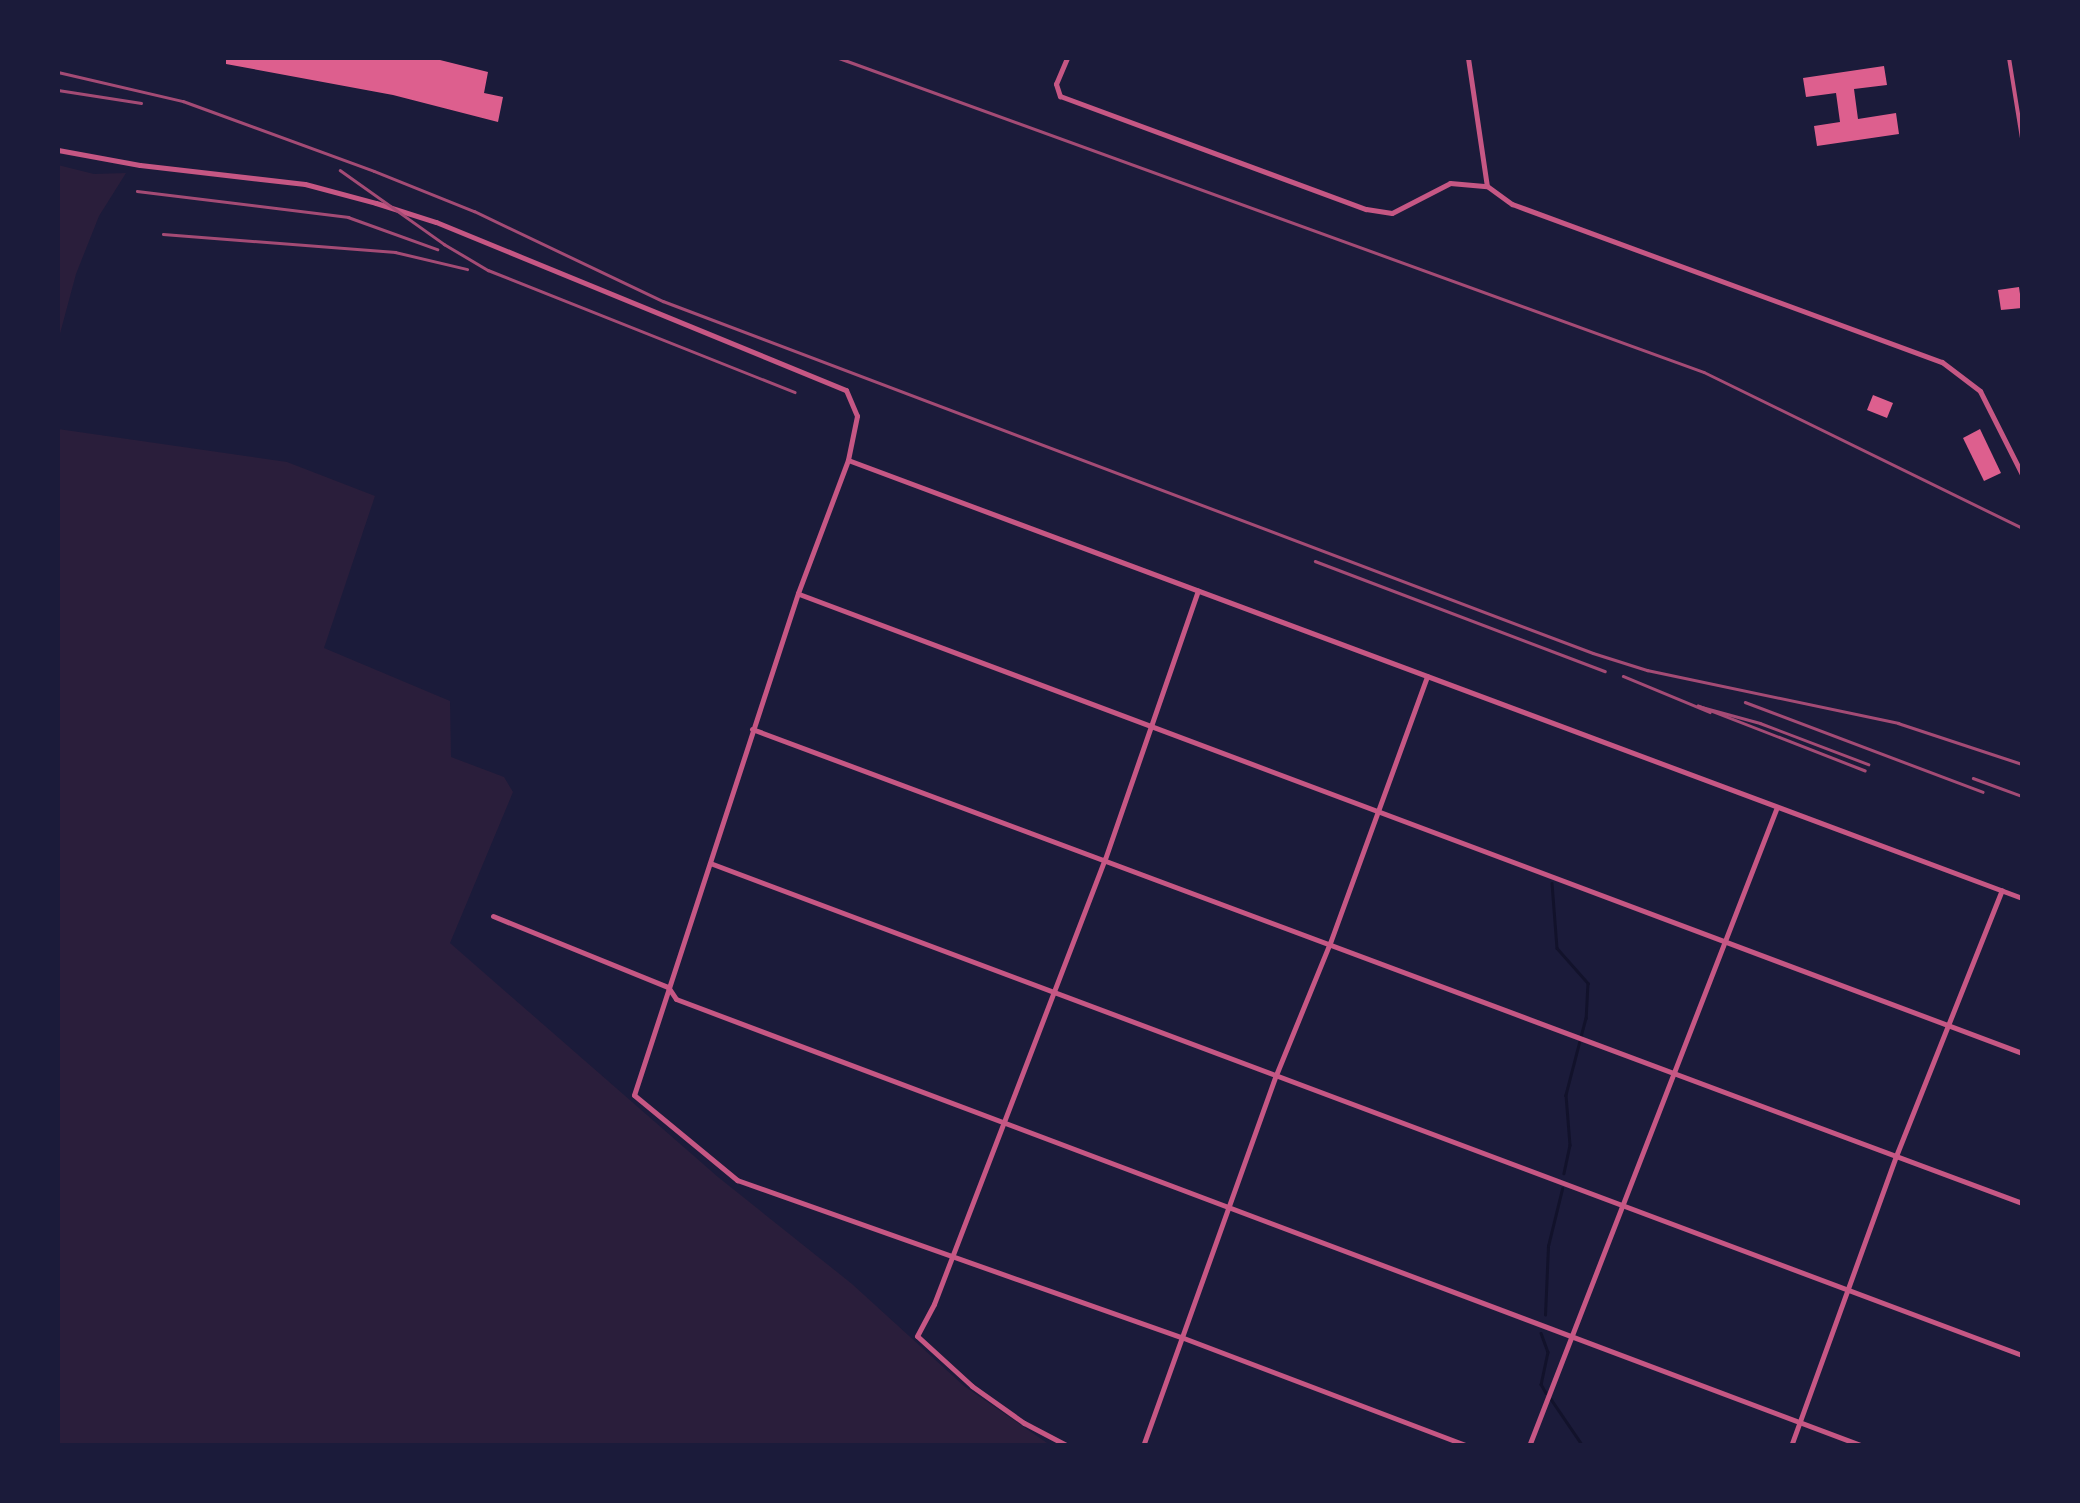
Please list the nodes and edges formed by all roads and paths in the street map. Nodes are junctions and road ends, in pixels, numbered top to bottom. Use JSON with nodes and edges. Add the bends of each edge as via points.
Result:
{"nodes":[{"id":1,"x":1067,"y":58,"type":"edge"},
{"id":2,"x":1468,"y":58,"type":"edge"},
{"id":3,"x":2009,"y":58,"type":"edge"},
{"id":4,"x":2021,"y":125,"type":"edge"},
{"id":5,"x":2022,"y":138,"type":"edge"},
{"id":6,"x":58,"y":150,"type":"edge"},
{"id":7,"x":1486,"y":186,"type":"junction"},
{"id":8,"x":848,"y":460,"type":"junction"},
{"id":9,"x":2022,"y":474,"type":"edge"},
{"id":10,"x":1198,"y":591,"type":"junction"},
{"id":11,"x":798,"y":593,"type":"junction"},
{"id":12,"x":1427,"y":676,"type":"junction"},
{"id":13,"x":752,"y":729,"type":"junction"},
{"id":14,"x":1154,"y":729,"type":"junction"},
{"id":15,"x":1777,"y":807,"type":"junction"},
{"id":16,"x":1378,"y":810,"type":"junction"},
{"id":17,"x":1106,"y":859,"type":"junction"},
{"id":18,"x":709,"y":862,"type":"junction"},
{"id":19,"x":2002,"y":890,"type":"junction"},
{"id":20,"x":2022,"y":898,"type":"edge"},
{"id":21,"x":493,"y":916,"type":"dead end"},
{"id":22,"x":1724,"y":940,"type":"junction"},
{"id":23,"x":1330,"y":942,"type":"junction"},
{"id":24,"x":668,"y":986,"type":"junction"},
{"id":25,"x":1052,"y":992,"type":"junction"},
{"id":26,"x":1947,"y":1024,"type":"junction"},
{"id":27,"x":2022,"y":1053,"type":"edge"},
{"id":28,"x":1672,"y":1069,"type":"junction"},
{"id":29,"x":1276,"y":1075,"type":"junction"},
{"id":30,"x":1002,"y":1124,"type":"junction"},
{"id":31,"x":1896,"y":1156,"type":"junction"},
{"id":32,"x":2022,"y":1203,"type":"edge"},
{"id":33,"x":1621,"y":1204,"type":"junction"},
{"id":34,"x":1228,"y":1206,"type":"junction"},
{"id":35,"x":949,"y":1256,"type":"junction"},
{"id":36,"x":1846,"y":1290,"type":"junction"},
{"id":37,"x":1572,"y":1334,"type":"junction"},
{"id":38,"x":1181,"y":1338,"type":"junction"},
{"id":39,"x":2022,"y":1355,"type":"edge"},
{"id":40,"x":1800,"y":1421,"type":"junction"},
{"id":41,"x":1068,"y":1446,"type":"edge"},
{"id":42,"x":1143,"y":1446,"type":"edge"},
{"id":43,"x":1468,"y":1446,"type":"edge"},
{"id":44,"x":1530,"y":1446,"type":"edge"},
{"id":45,"x":1791,"y":1446,"type":"edge"},
{"id":46,"x":1863,"y":1446,"type":"edge"}],
"edges":[{"from":1,"to":7,"type":"street","via":[[1056,84],[1060,96],[1379,213],[1405,209],[1450,183]]},
{"from":2,"to":7,"type":"street"},
{"from":3,"to":4,"type":"street"},
{"from":4,"to":5,"type":"street"},
{"from":6,"to":8,"type":"street","via":[[305,184],[453,229],[840,385],[857,416]]},
{"from":7,"to":9,"type":"street","via":[[1512,204],[1953,368],[1986,402]]},
{"from":8,"to":10,"type":"street"},
{"from":8,"to":11,"type":"street"},
{"from":10,"to":12,"type":"street"},
{"from":10,"to":14,"type":"street"},
{"from":11,"to":13,"type":"street"},
{"from":11,"to":14,"type":"street"},
{"from":12,"to":15,"type":"street"},
{"from":12,"to":16,"type":"street"},
{"from":13,"to":17,"type":"street"},
{"from":13,"to":18,"type":"street"},
{"from":14,"to":16,"type":"street"},
{"from":14,"to":17,"type":"street"},
{"from":15,"to":19,"type":"street"},
{"from":15,"to":22,"type":"street"},
{"from":16,"to":22,"type":"street"},
{"from":16,"to":23,"type":"street"},
{"from":17,"to":23,"type":"street"},
{"from":17,"to":25,"type":"street"},
{"from":18,"to":24,"type":"street"},
{"from":18,"to":25,"type":"street"},
{"from":19,"to":20,"type":"street"},
{"from":19,"to":26,"type":"street"},
{"from":21,"to":24,"type":"street"},
{"from":22,"to":26,"type":"street"},
{"from":22,"to":28,"type":"street"},
{"from":23,"to":28,"type":"street"},
{"from":23,"to":29,"type":"street"},
{"from":24,"to":30,"type":"street","via":[[676,998]]},
{"from":24,"to":35,"type":"street","via":[[634,1095],[737,1180]]},
{"from":25,"to":29,"type":"street"},
{"from":25,"to":30,"type":"street"},
{"from":26,"to":27,"type":"street"},
{"from":26,"to":31,"type":"street"},
{"from":28,"to":31,"type":"street"},
{"from":28,"to":33,"type":"street"},
{"from":29,"to":33,"type":"street"},
{"from":29,"to":34,"type":"street"},
{"from":30,"to":34,"type":"street"},
{"from":30,"to":35,"type":"street"},
{"from":31,"to":32,"type":"street"},
{"from":31,"to":36,"type":"street"},
{"from":33,"to":36,"type":"street"},
{"from":33,"to":37,"type":"street"},
{"from":34,"to":37,"type":"street"},
{"from":34,"to":38,"type":"street"},
{"from":35,"to":38,"type":"street"},
{"from":35,"to":41,"type":"street","via":[[917,1336],[972,1386]]},
{"from":36,"to":39,"type":"street"},
{"from":36,"to":40,"type":"street"},
{"from":37,"to":40,"type":"street"},
{"from":37,"to":44,"type":"street"},
{"from":38,"to":42,"type":"street"},
{"from":38,"to":43,"type":"street"},
{"from":40,"to":45,"type":"street"},
{"from":40,"to":46,"type":"street"}]}
